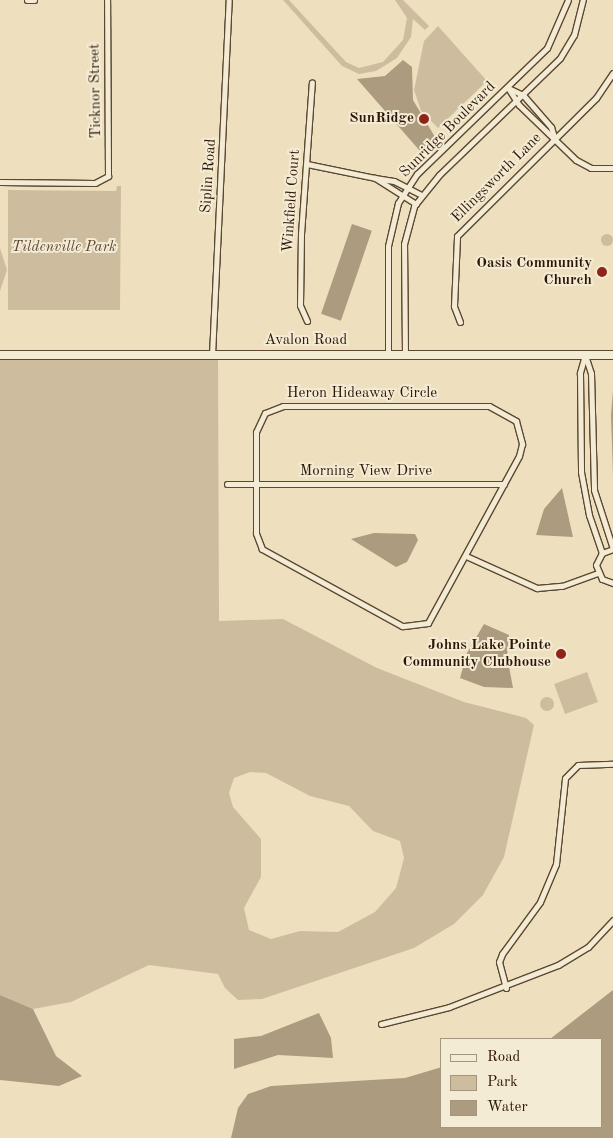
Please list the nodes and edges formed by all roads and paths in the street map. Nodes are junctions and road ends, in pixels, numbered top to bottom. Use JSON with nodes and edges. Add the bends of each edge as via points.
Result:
{"nodes":[{"id":1,"x":27,"y":0,"type":"edge"},
{"id":2,"x":34,"y":0,"type":"edge"},
{"id":3,"x":107,"y":0,"type":"edge"},
{"id":4,"x":229,"y":0,"type":"edge"},
{"id":5,"x":568,"y":0,"type":"edge"},
{"id":6,"x":583,"y":0,"type":"edge"},
{"id":7,"x":613,"y":73,"type":"edge"},
{"id":8,"x":312,"y":82,"type":"dead end"},
{"id":9,"x":508,"y":88,"type":"junction"},
{"id":10,"x":523,"y":95,"type":"junction"},
{"id":11,"x":516,"y":102,"type":"junction"},
{"id":12,"x":539,"y":114,"type":"junction"},
{"id":13,"x":533,"y":120,"type":"junction"},
{"id":14,"x":554,"y":137,"type":"junction"},
{"id":15,"x":307,"y":164,"type":"junction"},
{"id":16,"x":613,"y":168,"type":"edge"},
{"id":17,"x":375,"y":178,"type":"junction"},
{"id":18,"x":0,"y":182,"type":"edge"},
{"id":19,"x":407,"y":188,"type":"junction"},
{"id":20,"x":403,"y":195,"type":"junction"},
{"id":21,"x":421,"y":195,"type":"junction"},
{"id":22,"x":416,"y":204,"type":"junction"},
{"id":23,"x":307,"y":321,"type":"dead end"},
{"id":24,"x":460,"y":322,"type":"dead end"},
{"id":25,"x":613,"y":354,"type":"edge"},
{"id":26,"x":0,"y":355,"type":"edge"},
{"id":27,"x":212,"y":355,"type":"junction"},
{"id":28,"x":388,"y":355,"type":"junction"},
{"id":29,"x":405,"y":355,"type":"junction"},
{"id":30,"x":585,"y":355,"type":"junction"},
{"id":31,"x":580,"y":448,"type":"junction"},
{"id":32,"x":590,"y":448,"type":"junction"},
{"id":33,"x":227,"y":484,"type":"dead end"},
{"id":34,"x":256,"y":484,"type":"junction"},
{"id":35,"x":504,"y":484,"type":"junction"},
{"id":36,"x":613,"y":549,"type":"edge"},
{"id":37,"x":602,"y":553,"type":"junction"},
{"id":38,"x":466,"y":556,"type":"junction"},
{"id":39,"x":598,"y":573,"type":"junction"},
{"id":40,"x":613,"y":583,"type":"edge"},
{"id":41,"x":613,"y":764,"type":"edge"},
{"id":42,"x":613,"y":920,"type":"edge"},
{"id":43,"x":506,"y":988,"type":"junction"},
{"id":44,"x":381,"y":1024,"type":"dead end"}],
"edges":[{"from":1,"to":2,"type":"street"},
{"from":3,"to":18,"type":"street","name":"Ticknor Street","via":[[109,169],[105,180]]},
{"from":4,"to":27,"type":"street","name":"Siplin Road"},
{"from":5,"to":9,"type":"street","name":"Sunridge Boulevard","via":[[547,48]]},
{"from":6,"to":10,"type":"street","name":"Sunridge Boulevard","via":[[568,46]]},
{"from":7,"to":14,"type":"street","name":"Ellingsworth Lane","via":[[596,98]]},
{"from":8,"to":15,"type":"street","name":"Winkfield Court"},
{"from":9,"to":10,"type":"street"},
{"from":9,"to":11,"type":"street"},
{"from":9,"to":19,"type":"street","name":"Sunridge Boulevard"},
{"from":10,"to":11,"type":"street","name":"Sunridge Boulevard"},
{"from":10,"to":12,"type":"street"},
{"from":11,"to":13,"type":"street"},
{"from":11,"to":21,"type":"street","name":"Sunridge Boulevard"},
{"from":12,"to":13,"type":"street"},
{"from":12,"to":14,"type":"street"},
{"from":13,"to":14,"type":"street"},
{"from":14,"to":16,"type":"street","via":[[576,160],[591,168]]},
{"from":14,"to":24,"type":"street","name":"Ellingsworth Lane","via":[[457,236],[454,306]]},
{"from":15,"to":17,"type":"street"},
{"from":15,"to":23,"type":"street","name":"Winkfield Court","via":[[300,305]]},
{"from":17,"to":19,"type":"street"},
{"from":17,"to":20,"type":"street"},
{"from":19,"to":20,"type":"street","name":"Sunridge Boulevard"},
{"from":19,"to":21,"type":"street"},
{"from":20,"to":22,"type":"street"},
{"from":20,"to":28,"type":"street","name":"Sunridge Boulevard","via":[[388,246]]},
{"from":21,"to":22,"type":"street","name":"Sunridge Boulevard"},
{"from":22,"to":29,"type":"street","name":"Sunridge Boulevard","via":[[404,244]]},
{"from":25,"to":30,"type":"main road","name":"Avalon Road"},
{"from":26,"to":27,"type":"main road","name":"Avalon Road"},
{"from":27,"to":28,"type":"main road","name":"Avalon Road"},
{"from":28,"to":29,"type":"main road","name":"Avalon Road"},
{"from":29,"to":30,"type":"main road","name":"Avalon Road"},
{"from":30,"to":31,"type":"street","via":[[580,373]]},
{"from":30,"to":32,"type":"street","via":[[591,373]]},
{"from":31,"to":32,"type":"street"},
{"from":31,"to":37,"type":"street","via":[[583,491]]},
{"from":32,"to":36,"type":"street","via":[[598,509]]},
{"from":33,"to":34,"type":"street","name":"Morning View Drive"},
{"from":34,"to":35,"type":"street","name":"Morning View Drive"},
{"from":34,"to":35,"type":"street","name":"Heron Hideaway Circle","via":[[256,432],[272,409],[479,406],[509,414],[521,432],[519,456]]},
{"from":34,"to":38,"type":"street","name":"Heron Hideaway Circle","via":[[256,533],[262,549],[402,626],[419,627],[435,615]]},
{"from":35,"to":38,"type":"street","name":"Heron Hideaway Circle"},
{"from":36,"to":37,"type":"street"},
{"from":37,"to":39,"type":"street"},
{"from":38,"to":39,"type":"street","via":[[537,588],[562,586]]},
{"from":39,"to":40,"type":"street"},
{"from":41,"to":43,"type":"street","via":[[578,764],[565,778],[556,864],[540,902],[502,954],[499,962]]},
{"from":42,"to":43,"type":"street","via":[[588,947]]},
{"from":43,"to":44,"type":"street"}]}
